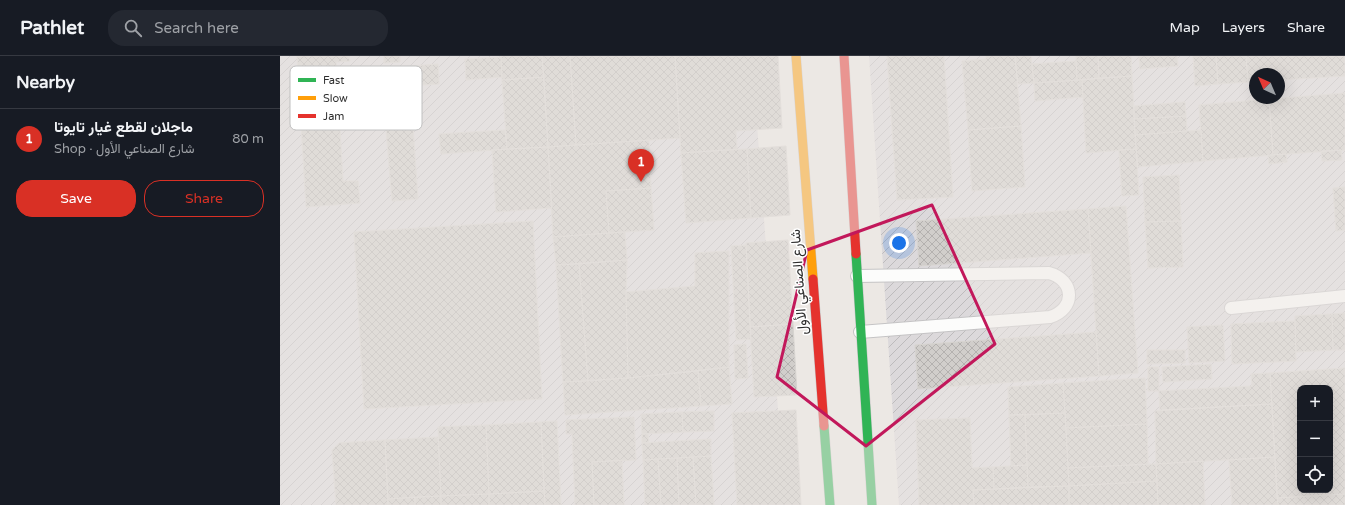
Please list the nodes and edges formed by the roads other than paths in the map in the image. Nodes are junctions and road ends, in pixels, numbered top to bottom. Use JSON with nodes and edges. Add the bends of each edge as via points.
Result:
{"nodes":[{"id":1,"x":796,"y":56,"type":"edge"},
{"id":2,"x":844,"y":56,"type":"edge"},
{"id":3,"x":857,"y":276,"type":"junction"},
{"id":4,"x":1345,"y":296,"type":"edge"},
{"id":5,"x":1231,"y":308,"type":"dead end"},
{"id":6,"x":860,"y":332,"type":"junction"},
{"id":7,"x":830,"y":505,"type":"edge"},
{"id":8,"x":872,"y":505,"type":"edge"}],
"edges":[{"from":1,"to":7,"type":"main road","name":"شارع الصناعي الأول"},
{"from":2,"to":3,"type":"main road"},
{"from":3,"to":6,"type":"main road"},
{"from":3,"to":6,"type":"lane","via":[[1048,273],[1060,277],[1065,282],[1069,294],[1062,312],[1056,316]]},
{"from":4,"to":5,"type":"lane"},
{"from":6,"to":8,"type":"main road"}]}
